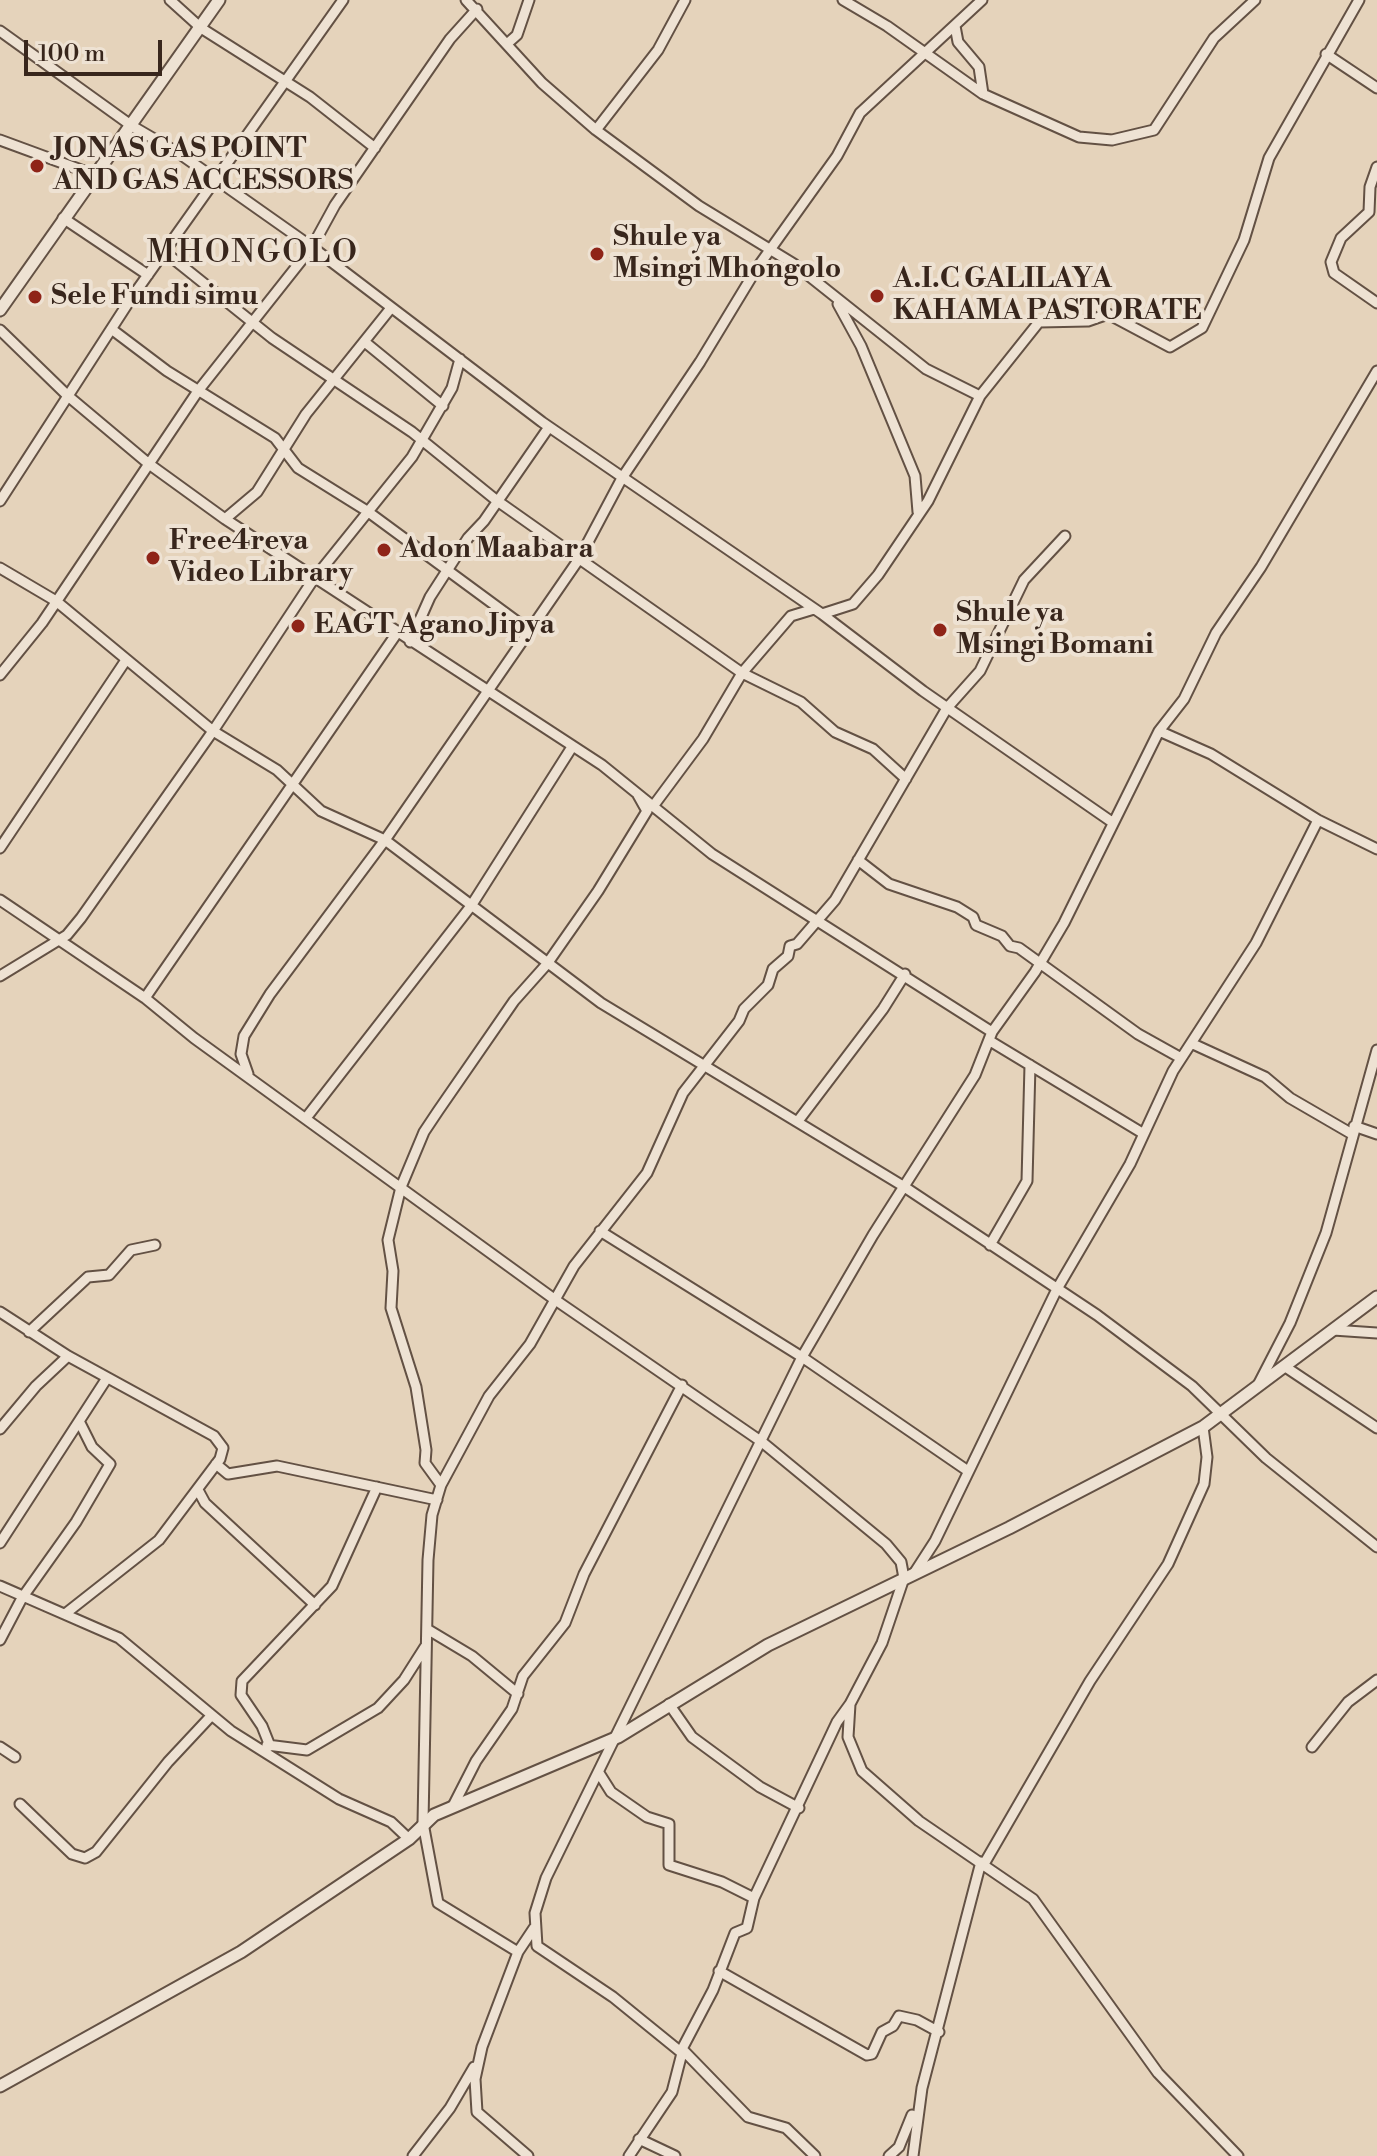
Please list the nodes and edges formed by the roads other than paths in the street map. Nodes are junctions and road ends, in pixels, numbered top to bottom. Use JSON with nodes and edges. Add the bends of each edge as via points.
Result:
{"nodes":[{"id":1,"x":170,"y":0,"type":"edge"},
{"id":2,"x":219,"y":0,"type":"edge"},
{"id":3,"x":343,"y":0,"type":"edge"},
{"id":4,"x":466,"y":0,"type":"edge"},
{"id":5,"x":529,"y":0,"type":"edge"},
{"id":6,"x":685,"y":0,"type":"edge"},
{"id":7,"x":843,"y":0,"type":"edge"},
{"id":8,"x":982,"y":0,"type":"edge"},
{"id":9,"x":1255,"y":0,"type":"edge"},
{"id":10,"x":1359,"y":0,"type":"edge"},
{"id":11,"x":477,"y":9,"type":"junction"},
{"id":12,"x":955,"y":26,"type":"junction"},
{"id":13,"x":201,"y":28,"type":"junction"},
{"id":14,"x":0,"y":31,"type":"edge"},
{"id":15,"x":508,"y":43,"type":"junction"},
{"id":16,"x":923,"y":53,"type":"junction"},
{"id":17,"x":1326,"y":54,"type":"junction"},
{"id":18,"x":285,"y":82,"type":"junction"},
{"id":19,"x":1377,"y":88,"type":"edge"},
{"id":20,"x":983,"y":94,"type":"junction"},
{"id":21,"x":132,"y":126,"type":"junction"},
{"id":22,"x":596,"y":130,"type":"junction"},
{"id":23,"x":0,"y":140,"type":"edge"},
{"id":24,"x":375,"y":148,"type":"junction"},
{"id":25,"x":1377,"y":167,"type":"edge"},
{"id":26,"x":95,"y":175,"type":"junction"},
{"id":27,"x":217,"y":179,"type":"junction"},
{"id":28,"x":63,"y":218,"type":"junction"},
{"id":29,"x":312,"y":247,"type":"junction"},
{"id":30,"x":772,"y":250,"type":"junction"},
{"id":31,"x":166,"y":253,"type":"junction"},
{"id":32,"x":148,"y":275,"type":"junction"},
{"id":33,"x":835,"y":297,"type":"junction"},
{"id":34,"x":1377,"y":303,"type":"edge"},
{"id":35,"x":391,"y":308,"type":"junction"},
{"id":36,"x":0,"y":310,"type":"edge"},
{"id":37,"x":255,"y":323,"type":"junction"},
{"id":38,"x":0,"y":330,"type":"edge"},
{"id":39,"x":114,"y":331,"type":"junction"},
{"id":40,"x":366,"y":343,"type":"junction"},
{"id":41,"x":460,"y":359,"type":"junction"},
{"id":42,"x":1377,"y":371,"type":"edge"},
{"id":43,"x":334,"y":381,"type":"junction"},
{"id":44,"x":198,"y":391,"type":"junction"},
{"id":45,"x":68,"y":396,"type":"junction"},
{"id":46,"x":980,"y":396,"type":"junction"},
{"id":47,"x":443,"y":406,"type":"junction"},
{"id":48,"x":549,"y":427,"type":"junction"},
{"id":49,"x":421,"y":440,"type":"junction"},
{"id":50,"x":283,"y":449,"type":"junction"},
{"id":51,"x":149,"y":464,"type":"junction"},
{"id":52,"x":622,"y":478,"type":"junction"},
{"id":53,"x":496,"y":500,"type":"junction"},
{"id":54,"x":0,"y":501,"type":"edge"},
{"id":55,"x":367,"y":511,"type":"junction"},
{"id":56,"x":918,"y":515,"type":"junction"},
{"id":57,"x":225,"y":519,"type":"junction"},
{"id":58,"x":1065,"y":536,"type":"dead end"},
{"id":59,"x":579,"y":559,"type":"junction"},
{"id":60,"x":0,"y":568,"type":"edge"},
{"id":61,"x":447,"y":572,"type":"junction"},
{"id":62,"x":313,"y":580,"type":"junction"},
{"id":63,"x":56,"y":601,"type":"junction"},
{"id":64,"x":818,"y":612,"type":"junction"},
{"id":65,"x":530,"y":631,"type":"junction"},
{"id":66,"x":397,"y":633,"type":"junction"},
{"id":67,"x":410,"y":642,"type":"junction"},
{"id":68,"x":126,"y":660,"type":"junction"},
{"id":69,"x":742,"y":673,"type":"junction"},
{"id":70,"x":0,"y":675,"type":"edge"},
{"id":71,"x":488,"y":692,"type":"junction"},
{"id":72,"x":947,"y":708,"type":"junction"},
{"id":73,"x":213,"y":731,"type":"junction"},
{"id":74,"x":1159,"y":731,"type":"junction"},
{"id":75,"x":572,"y":747,"type":"junction"},
{"id":76,"x":906,"y":779,"type":"junction"},
{"id":77,"x":294,"y":787,"type":"junction"},
{"id":78,"x":635,"y":790,"type":"junction"},
{"id":79,"x":654,"y":805,"type":"junction"},
{"id":80,"x":1318,"y":820,"type":"junction"},
{"id":81,"x":1112,"y":822,"type":"junction"},
{"id":82,"x":385,"y":840,"type":"junction"},
{"id":83,"x":0,"y":848,"type":"edge"},
{"id":84,"x":1377,"y":849,"type":"edge"},
{"id":85,"x":858,"y":860,"type":"junction"},
{"id":86,"x":0,"y":900,"type":"edge"},
{"id":87,"x":471,"y":906,"type":"junction"},
{"id":88,"x":816,"y":920,"type":"junction"},
{"id":89,"x":58,"y":939,"type":"junction"},
{"id":90,"x":547,"y":964,"type":"junction"},
{"id":91,"x":1039,"y":965,"type":"junction"},
{"id":92,"x":905,"y":974,"type":"junction"},
{"id":93,"x":0,"y":976,"type":"edge"},
{"id":94,"x":145,"y":998,"type":"junction"},
{"id":95,"x":991,"y":1036,"type":"junction"},
{"id":96,"x":1193,"y":1044,"type":"junction"},
{"id":97,"x":1377,"y":1050,"type":"edge"},
{"id":98,"x":1181,"y":1058,"type":"junction"},
{"id":99,"x":704,"y":1064,"type":"junction"},
{"id":100,"x":1030,"y":1065,"type":"junction"},
{"id":101,"x":248,"y":1074,"type":"junction"},
{"id":102,"x":306,"y":1118,"type":"junction"},
{"id":103,"x":798,"y":1121,"type":"junction"},
{"id":104,"x":1353,"y":1130,"type":"junction"},
{"id":105,"x":1144,"y":1134,"type":"junction"},
{"id":106,"x":1377,"y":1134,"type":"edge"},
{"id":107,"x":903,"y":1186,"type":"junction"},
{"id":108,"x":401,"y":1187,"type":"junction"},
{"id":109,"x":600,"y":1231,"type":"junction"},
{"id":110,"x":155,"y":1245,"type":"dead end"},
{"id":111,"x":990,"y":1245,"type":"junction"},
{"id":112,"x":1057,"y":1289,"type":"junction"},
{"id":113,"x":1377,"y":1297,"type":"edge"},
{"id":114,"x":554,"y":1299,"type":"junction"},
{"id":115,"x":0,"y":1312,"type":"edge"},
{"id":116,"x":1333,"y":1330,"type":"junction"},
{"id":117,"x":29,"y":1332,"type":"junction"},
{"id":118,"x":1377,"y":1333,"type":"edge"},
{"id":119,"x":68,"y":1356,"type":"junction"},
{"id":120,"x":802,"y":1357,"type":"junction"},
{"id":121,"x":1284,"y":1366,"type":"junction"},
{"id":122,"x":107,"y":1378,"type":"junction"},
{"id":123,"x":682,"y":1385,"type":"junction"},
{"id":124,"x":1258,"y":1387,"type":"junction"},
{"id":125,"x":1221,"y":1414,"type":"junction"},
{"id":126,"x":80,"y":1423,"type":"junction"},
{"id":127,"x":1203,"y":1427,"type":"junction"},
{"id":128,"x":1377,"y":1428,"type":"edge"},
{"id":129,"x":0,"y":1429,"type":"edge"},
{"id":130,"x":762,"y":1442,"type":"junction"},
{"id":131,"x":216,"y":1464,"type":"junction"},
{"id":132,"x":968,"y":1471,"type":"junction"},
{"id":133,"x":441,"y":1485,"type":"junction"},
{"id":134,"x":377,"y":1487,"type":"junction"},
{"id":135,"x":198,"y":1490,"type":"junction"},
{"id":136,"x":437,"y":1500,"type":"junction"},
{"id":137,"x":0,"y":1543,"type":"edge"},
{"id":138,"x":1377,"y":1547,"type":"edge"},
{"id":139,"x":910,"y":1575,"type":"junction"},
{"id":140,"x":0,"y":1586,"type":"edge"},
{"id":141,"x":22,"y":1598,"type":"junction"},
{"id":142,"x":315,"y":1605,"type":"junction"},
{"id":143,"x":65,"y":1614,"type":"junction"},
{"id":144,"x":427,"y":1629,"type":"junction"},
{"id":145,"x":0,"y":1640,"type":"edge"},
{"id":146,"x":427,"y":1644,"type":"junction"},
{"id":147,"x":1377,"y":1680,"type":"edge"},
{"id":148,"x":518,"y":1694,"type":"junction"},
{"id":149,"x":669,"y":1704,"type":"junction"},
{"id":150,"x":850,"y":1704,"type":"junction"},
{"id":151,"x":211,"y":1716,"type":"junction"},
{"id":152,"x":618,"y":1737,"type":"junction"},
{"id":153,"x":252,"y":1744,"type":"junction"},
{"id":154,"x":270,"y":1746,"type":"junction"},
{"id":155,"x":0,"y":1747,"type":"edge"},
{"id":156,"x":1312,"y":1747,"type":"dead end"},
{"id":157,"x":15,"y":1757,"type":"dead end"},
{"id":158,"x":599,"y":1773,"type":"junction"},
{"id":159,"x":20,"y":1804,"type":"dead end"},
{"id":160,"x":453,"y":1806,"type":"junction"},
{"id":161,"x":799,"y":1808,"type":"junction"},
{"id":162,"x":423,"y":1823,"type":"junction"},
{"id":163,"x":409,"y":1839,"type":"junction"},
{"id":164,"x":982,"y":1863,"type":"junction"},
{"id":165,"x":754,"y":1898,"type":"junction"},
{"id":166,"x":534,"y":1927,"type":"junction"},
{"id":167,"x":518,"y":1952,"type":"junction"},
{"id":168,"x":719,"y":1971,"type":"junction"},
{"id":169,"x":939,"y":2032,"type":"junction"},
{"id":170,"x":682,"y":2051,"type":"junction"},
{"id":171,"x":480,"y":2055,"type":"junction"},
{"id":172,"x":0,"y":2086,"type":"edge"},
{"id":173,"x":922,"y":2088,"type":"junction"},
{"id":174,"x":639,"y":2139,"type":"junction"},
{"id":175,"x":413,"y":2156,"type":"edge"},
{"id":176,"x":528,"y":2156,"type":"edge"},
{"id":177,"x":629,"y":2156,"type":"edge"},
{"id":178,"x":675,"y":2156,"type":"edge"},
{"id":179,"x":815,"y":2156,"type":"edge"},
{"id":180,"x":889,"y":2156,"type":"edge"},
{"id":181,"x":913,"y":2156,"type":"edge"},
{"id":182,"x":1238,"y":2156,"type":"edge"}],
"edges":[{"from":1,"to":13,"type":"street"},
{"from":2,"to":13,"type":"street"},
{"from":3,"to":18,"type":"street"},
{"from":4,"to":11,"type":"street"},
{"from":5,"to":15,"type":"street","via":[[517,35]]},
{"from":6,"to":22,"type":"street","via":[[658,50]]},
{"from":7,"to":16,"type":"street"},
{"from":8,"to":12,"type":"street"},
{"from":9,"to":20,"type":"street","via":[[1214,38],[1165,117],[1147,134],[1092,140]]},
{"from":10,"to":17,"type":"street"},
{"from":11,"to":15,"type":"street"},
{"from":11,"to":24,"type":"street","via":[[450,39]]},
{"from":12,"to":16,"type":"street"},
{"from":12,"to":20,"type":"street","via":[[958,42],[979,67]]},
{"from":13,"to":18,"type":"street"},
{"from":13,"to":21,"type":"street"},
{"from":14,"to":21,"type":"street"},
{"from":15,"to":22,"type":"street","via":[[542,83]]},
{"from":16,"to":20,"type":"street"},
{"from":16,"to":30,"type":"street","via":[[860,113]]},
{"from":17,"to":19,"type":"street"},
{"from":17,"to":46,"type":"street","via":[[1269,158],[1244,240],[1202,328],[1170,347],[1108,314],[1088,321],[1043,320]]},
{"from":18,"to":24,"type":"street"},
{"from":18,"to":27,"type":"street"},
{"from":21,"to":26,"type":"street"},
{"from":21,"to":27,"type":"street"},
{"from":22,"to":30,"type":"street","via":[[676,191]]},
{"from":23,"to":26,"type":"street"},
{"from":24,"to":29,"type":"street"},
{"from":25,"to":34,"type":"street","via":[[1370,210],[1341,238],[1331,262],[1334,273]]},
{"from":26,"to":28,"type":"street"},
{"from":27,"to":29,"type":"street"},
{"from":27,"to":31,"type":"street"},
{"from":28,"to":32,"type":"street"},
{"from":28,"to":36,"type":"street"},
{"from":29,"to":35,"type":"street"},
{"from":29,"to":37,"type":"street"},
{"from":30,"to":33,"type":"street"},
{"from":30,"to":52,"type":"street"},
{"from":31,"to":32,"type":"street"},
{"from":31,"to":37,"type":"street"},
{"from":32,"to":39,"type":"street"},
{"from":33,"to":46,"type":"street","via":[[926,369]]},
{"from":33,"to":56,"type":"street","via":[[915,476]]},
{"from":35,"to":40,"type":"street"},
{"from":35,"to":41,"type":"street"},
{"from":37,"to":43,"type":"street"},
{"from":37,"to":44,"type":"street"},
{"from":38,"to":45,"type":"street"},
{"from":39,"to":44,"type":"street"},
{"from":39,"to":45,"type":"street"},
{"from":40,"to":43,"type":"street"},
{"from":40,"to":47,"type":"street"},
{"from":41,"to":47,"type":"street"},
{"from":41,"to":48,"type":"street"},
{"from":42,"to":74,"type":"street","via":[[1216,633],[1184,699]]},
{"from":43,"to":49,"type":"street"},
{"from":43,"to":50,"type":"street"},
{"from":44,"to":50,"type":"street","via":[[275,438]]},
{"from":44,"to":51,"type":"street"},
{"from":45,"to":51,"type":"street"},
{"from":45,"to":54,"type":"street"},
{"from":46,"to":56,"type":"street"},
{"from":47,"to":49,"type":"street"},
{"from":48,"to":52,"type":"street"},
{"from":48,"to":53,"type":"street"},
{"from":49,"to":53,"type":"street"},
{"from":49,"to":55,"type":"street"},
{"from":50,"to":55,"type":"street","via":[[298,468]]},
{"from":50,"to":57,"type":"street","via":[[257,492]]},
{"from":51,"to":57,"type":"street"},
{"from":51,"to":63,"type":"street"},
{"from":52,"to":59,"type":"street"},
{"from":52,"to":64,"type":"street"},
{"from":53,"to":59,"type":"street"},
{"from":53,"to":61,"type":"street"},
{"from":55,"to":61,"type":"street"},
{"from":55,"to":62,"type":"street"},
{"from":56,"to":64,"type":"street","via":[[859,599],[845,609]]},
{"from":57,"to":62,"type":"street"},
{"from":58,"to":72,"type":"street","via":[[1024,580],[980,671]]},
{"from":59,"to":65,"type":"street"},
{"from":59,"to":69,"type":"street"},
{"from":60,"to":63,"type":"street"},
{"from":61,"to":65,"type":"street"},
{"from":61,"to":67,"type":"street"},
{"from":62,"to":66,"type":"street"},
{"from":62,"to":73,"type":"street"},
{"from":63,"to":68,"type":"street"},
{"from":63,"to":70,"type":"street"},
{"from":64,"to":69,"type":"street","via":[[791,616]]},
{"from":64,"to":72,"type":"street"},
{"from":65,"to":71,"type":"street"},
{"from":66,"to":67,"type":"street"},
{"from":66,"to":77,"type":"street"},
{"from":67,"to":71,"type":"street"},
{"from":68,"to":73,"type":"street"},
{"from":68,"to":83,"type":"street"},
{"from":69,"to":76,"type":"street","via":[[801,702],[835,732],[873,749]]},
{"from":69,"to":79,"type":"street","via":[[697,749]]},
{"from":71,"to":75,"type":"street"},
{"from":71,"to":82,"type":"street"},
{"from":72,"to":76,"type":"street"},
{"from":72,"to":81,"type":"street"},
{"from":73,"to":77,"type":"street","via":[[254,754]]},
{"from":73,"to":89,"type":"street","via":[[81,918]]},
{"from":74,"to":80,"type":"street","via":[[1211,754]]},
{"from":74,"to":81,"type":"street"},
{"from":75,"to":78,"type":"street"},
{"from":75,"to":87,"type":"street"},
{"from":76,"to":85,"type":"street"},
{"from":77,"to":82,"type":"street","via":[[321,811]]},
{"from":77,"to":94,"type":"street"},
{"from":78,"to":79,"type":"street"},
{"from":78,"to":90,"type":"street","via":[[647,811]]},
{"from":79,"to":88,"type":"street","via":[[712,854]]},
{"from":80,"to":84,"type":"street"},
{"from":80,"to":96,"type":"street","via":[[1256,943]]},
{"from":81,"to":91,"type":"street"},
{"from":82,"to":87,"type":"street"},
{"from":82,"to":101,"type":"street","via":[[319,924],[244,1036],[241,1054]]},
{"from":85,"to":88,"type":"street","via":[[835,900]]},
{"from":85,"to":91,"type":"street","via":[[889,884],[957,907]]},
{"from":86,"to":89,"type":"street"},
{"from":87,"to":90,"type":"street"},
{"from":87,"to":102,"type":"street"},
{"from":88,"to":92,"type":"street"},
{"from":88,"to":99,"type":"street","via":[[790,946],[768,985]]},
{"from":89,"to":93,"type":"street"},
{"from":89,"to":94,"type":"street"},
{"from":90,"to":99,"type":"street"},
{"from":90,"to":108,"type":"street","via":[[514,1001],[424,1132]]},
{"from":91,"to":95,"type":"street"},
{"from":91,"to":98,"type":"street"},
{"from":92,"to":95,"type":"street"},
{"from":92,"to":103,"type":"street"},
{"from":94,"to":101,"type":"street"},
{"from":95,"to":100,"type":"street"},
{"from":95,"to":107,"type":"street","via":[[975,1075]]},
{"from":96,"to":98,"type":"street"},
{"from":96,"to":104,"type":"street","via":[[1265,1077],[1290,1098]]},
{"from":97,"to":104,"type":"street"},
{"from":98,"to":105,"type":"street"},
{"from":99,"to":103,"type":"street"},
{"from":99,"to":109,"type":"street","via":[[683,1093],[647,1173]]},
{"from":100,"to":105,"type":"street"},
{"from":100,"to":111,"type":"street","via":[[1027,1181]]},
{"from":101,"to":102,"type":"street"},
{"from":102,"to":108,"type":"street"},
{"from":103,"to":107,"type":"street"},
{"from":104,"to":106,"type":"street"},
{"from":104,"to":124,"type":"street","via":[[1326,1233]]},
{"from":105,"to":112,"type":"street"},
{"from":107,"to":111,"type":"street"},
{"from":107,"to":120,"type":"street"},
{"from":108,"to":114,"type":"street"},
{"from":108,"to":133,"type":"street","via":[[388,1240],[391,1308],[416,1387],[425,1463]]},
{"from":109,"to":114,"type":"street"},
{"from":109,"to":120,"type":"street"},
{"from":110,"to":117,"type":"street","via":[[131,1250],[109,1275],[88,1277]]},
{"from":111,"to":112,"type":"street"},
{"from":112,"to":125,"type":"street","via":[[1192,1386]]},
{"from":112,"to":132,"type":"street"},
{"from":113,"to":116,"type":"street"},
{"from":114,"to":123,"type":"street"},
{"from":114,"to":133,"type":"street","via":[[530,1344],[489,1396]]},
{"from":115,"to":117,"type":"street"},
{"from":116,"to":118,"type":"street"},
{"from":116,"to":121,"type":"street"},
{"from":117,"to":119,"type":"street"},
{"from":119,"to":122,"type":"street"},
{"from":119,"to":129,"type":"street"},
{"from":120,"to":130,"type":"street"},
{"from":120,"to":132,"type":"street"},
{"from":121,"to":124,"type":"street"},
{"from":121,"to":128,"type":"street"},
{"from":122,"to":126,"type":"street"},
{"from":122,"to":131,"type":"street","via":[[219,1439],[223,1448]]},
{"from":123,"to":130,"type":"street"},
{"from":123,"to":148,"type":"street","via":[[584,1574],[565,1623],[523,1676]]},
{"from":124,"to":125,"type":"street"},
{"from":125,"to":127,"type":"street"},
{"from":125,"to":138,"type":"street","via":[[1266,1458]]},
{"from":126,"to":137,"type":"street"},
{"from":126,"to":141,"type":"street","via":[[92,1447],[110,1464]]},
{"from":127,"to":139,"type":"street"},
{"from":127,"to":164,"type":"street","via":[[1204,1484],[1163,1573],[1090,1681]]},
{"from":130,"to":139,"type":"street","via":[[886,1544]]},
{"from":130,"to":152,"type":"street"},
{"from":131,"to":134,"type":"street","via":[[228,1474],[277,1466]]},
{"from":131,"to":135,"type":"street"},
{"from":132,"to":139,"type":"street","via":[[935,1541]]},
{"from":133,"to":136,"type":"street"},
{"from":134,"to":136,"type":"street"},
{"from":134,"to":142,"type":"street","via":[[332,1586]]},
{"from":135,"to":142,"type":"street","via":[[205,1503]]},
{"from":135,"to":143,"type":"street","via":[[150,1550]]},
{"from":136,"to":144,"type":"street","via":[[430,1535]]},
{"from":139,"to":149,"type":"street","via":[[768,1645]]},
{"from":139,"to":150,"type":"street"},
{"from":140,"to":141,"type":"street"},
{"from":141,"to":143,"type":"street"},
{"from":141,"to":145,"type":"street"},
{"from":142,"to":154,"type":"street","via":[[241,1684],[241,1695]]},
{"from":143,"to":151,"type":"street","via":[[119,1638]]},
{"from":144,"to":146,"type":"street"},
{"from":144,"to":148,"type":"street","via":[[472,1656]]},
{"from":146,"to":154,"type":"street","via":[[378,1708],[307,1750]]},
{"from":146,"to":162,"type":"street"},
{"from":147,"to":156,"type":"street","via":[[1348,1702]]},
{"from":148,"to":160,"type":"street"},
{"from":149,"to":152,"type":"street"},
{"from":149,"to":161,"type":"street","via":[[692,1737],[760,1787]]},
{"from":150,"to":161,"type":"street"},
{"from":150,"to":164,"type":"street","via":[[848,1737],[862,1771],[919,1821]]},
{"from":151,"to":153,"type":"street"},
{"from":151,"to":159,"type":"street","via":[[96,1852],[85,1858],[72,1854]]},
{"from":152,"to":158,"type":"street"},
{"from":152,"to":160,"type":"street"},
{"from":153,"to":154,"type":"street"},
{"from":153,"to":163,"type":"street","via":[[339,1799],[391,1822]]},
{"from":155,"to":157,"type":"street"},
{"from":158,"to":165,"type":"street","via":[[611,1792],[647,1817],[669,1824],[669,1865]]},
{"from":158,"to":166,"type":"street","via":[[546,1878]]},
{"from":160,"to":162,"type":"street"},
{"from":161,"to":165,"type":"street"},
{"from":162,"to":163,"type":"street"},
{"from":162,"to":167,"type":"street","via":[[438,1903]]},
{"from":163,"to":172,"type":"street","via":[[211,1970]]},
{"from":164,"to":169,"type":"street"},
{"from":164,"to":182,"type":"street","via":[[1033,1899],[1158,2073]]},
{"from":165,"to":168,"type":"street","via":[[747,1928],[735,1933]]},
{"from":166,"to":167,"type":"street"},
{"from":166,"to":170,"type":"street","via":[[537,1946]]},
{"from":167,"to":171,"type":"street"},
{"from":168,"to":169,"type":"street","via":[[867,2055],[899,2016]]},
{"from":168,"to":170,"type":"street"},
{"from":169,"to":173,"type":"street"},
{"from":170,"to":174,"type":"street","via":[[672,2092]]},
{"from":170,"to":179,"type":"street","via":[[751,2120],[786,2128]]},
{"from":171,"to":175,"type":"street","via":[[457,2098]]},
{"from":171,"to":176,"type":"street","via":[[477,2112]]},
{"from":173,"to":180,"type":"street","via":[[903,2141]]},
{"from":173,"to":181,"type":"street"},
{"from":174,"to":177,"type":"street"},
{"from":174,"to":178,"type":"street"}]}
